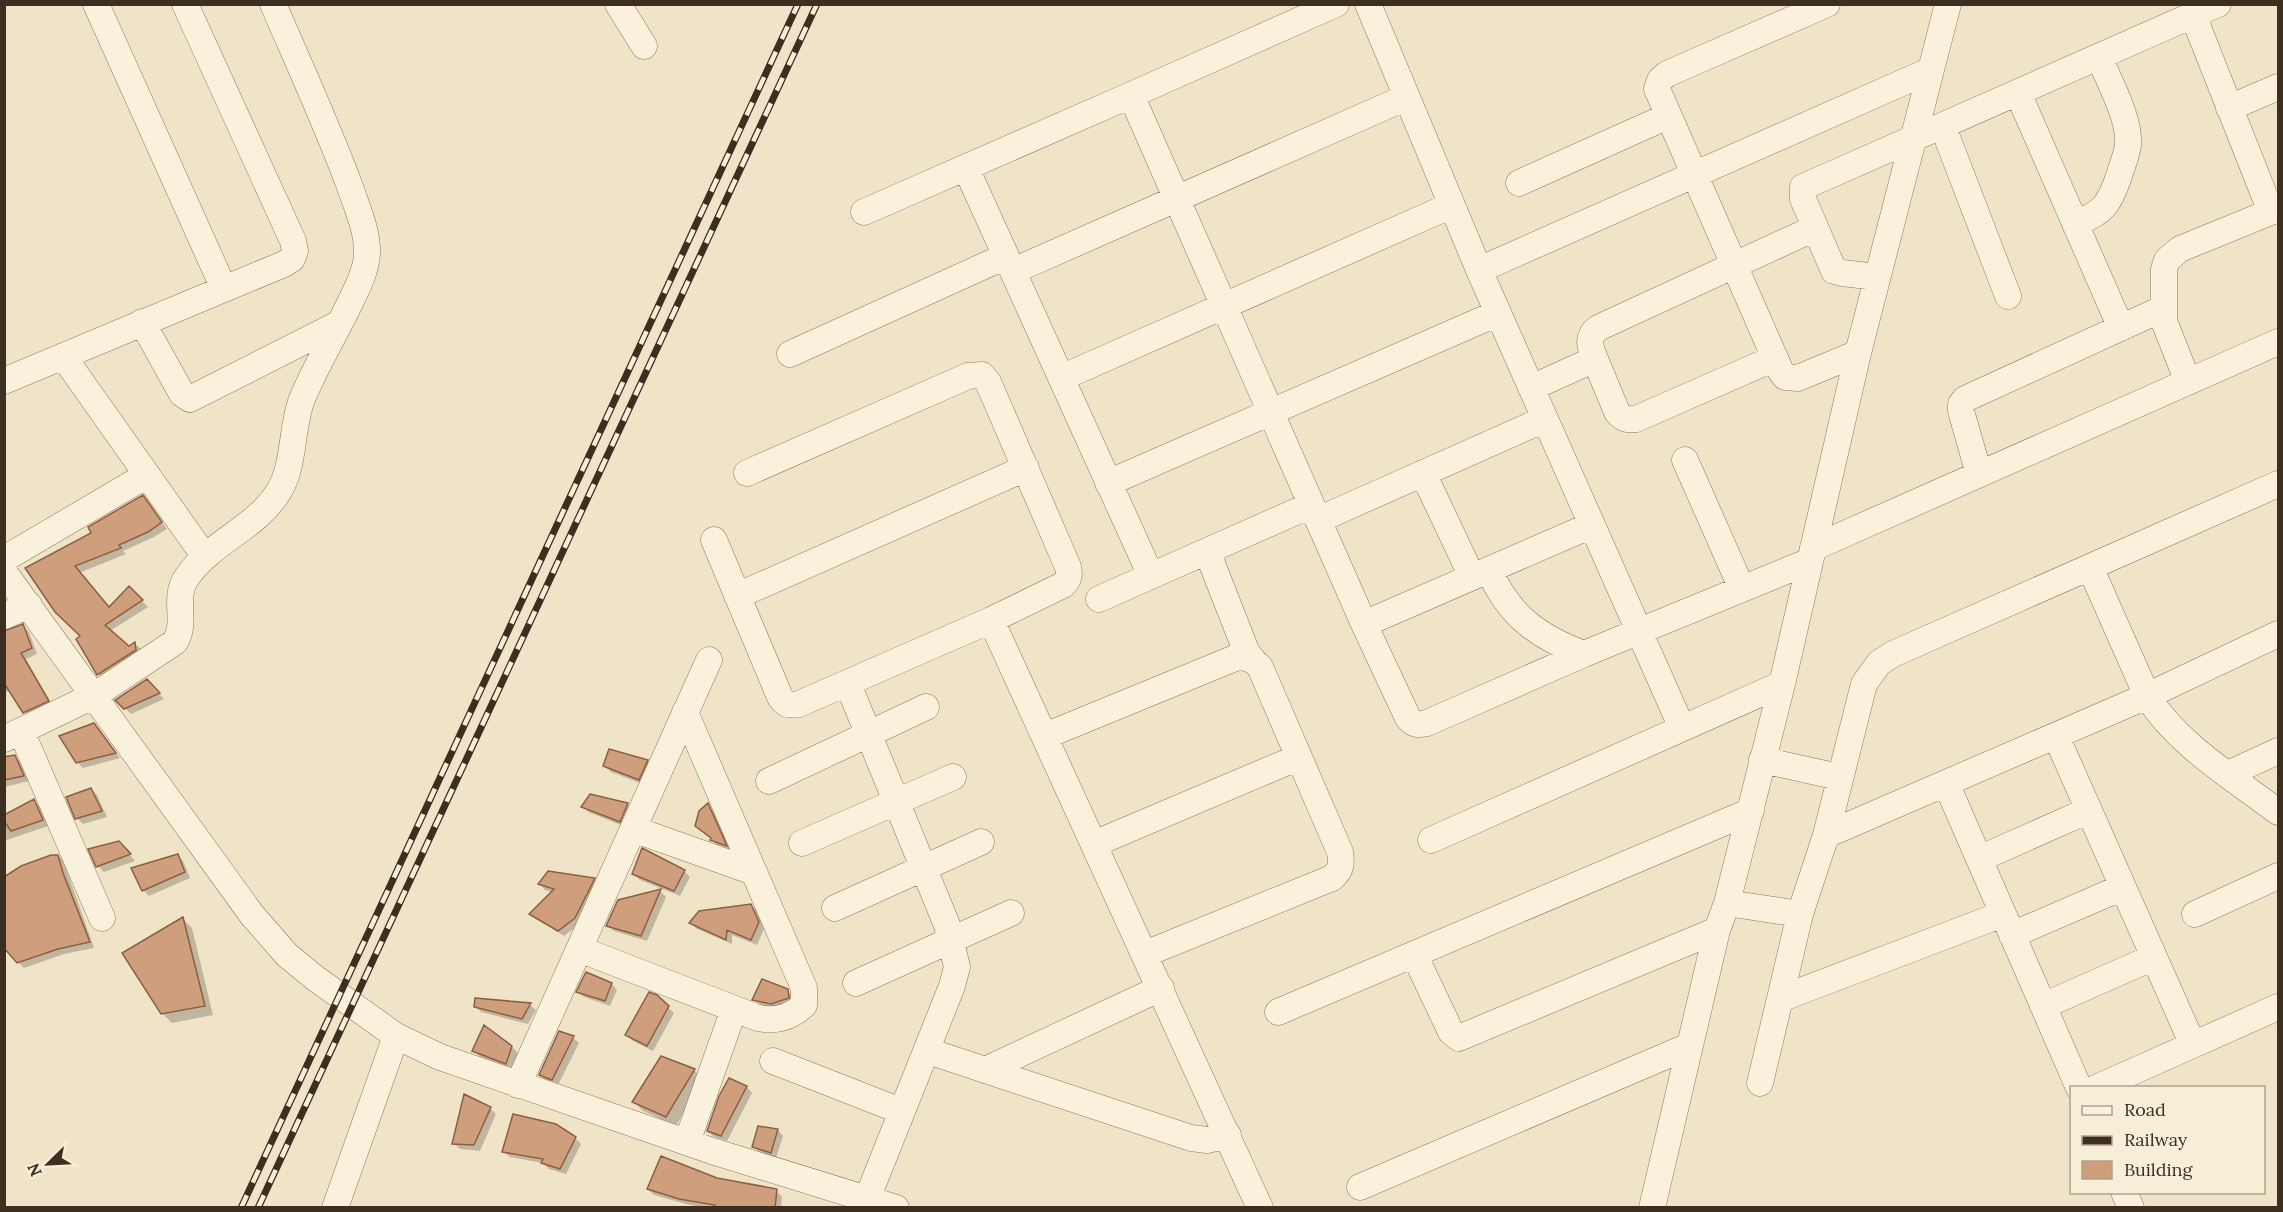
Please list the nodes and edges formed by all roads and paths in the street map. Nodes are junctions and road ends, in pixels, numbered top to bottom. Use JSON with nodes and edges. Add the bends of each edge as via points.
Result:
{"nodes":[{"id":1,"x":96,"y":4,"type":"edge"},
{"id":2,"x":185,"y":4,"type":"edge"},
{"id":3,"x":273,"y":4,"type":"edge"},
{"id":4,"x":618,"y":4,"type":"edge"},
{"id":5,"x":1336,"y":4,"type":"edge"},
{"id":6,"x":1368,"y":4,"type":"edge"},
{"id":7,"x":1827,"y":4,"type":"edge"},
{"id":8,"x":1952,"y":7,"type":"edge"},
{"id":9,"x":2210,"y":8,"type":"edge"},
{"id":10,"x":644,"y":46,"type":"dead end"},
{"id":11,"x":2099,"y":57,"type":"junction"},
{"id":12,"x":1931,"y":69,"type":"junction"},
{"id":13,"x":2278,"y":87,"type":"edge"},
{"id":14,"x":2018,"y":93,"type":"junction"},
{"id":15,"x":1131,"y":95,"type":"junction"},
{"id":16,"x":1407,"y":97,"type":"junction"},
{"id":17,"x":2229,"y":108,"type":"junction"},
{"id":18,"x":1668,"y":116,"type":"junction"},
{"id":19,"x":1943,"y":127,"type":"junction"},
{"id":20,"x":1913,"y":141,"type":"junction"},
{"id":21,"x":966,"y":168,"type":"junction"},
{"id":22,"x":1694,"y":174,"type":"junction"},
{"id":23,"x":1520,"y":183,"type":"dead end"},
{"id":24,"x":1176,"y":199,"type":"junction"},
{"id":25,"x":1452,"y":205,"type":"junction"},
{"id":26,"x":2275,"y":210,"type":"edge"},
{"id":27,"x":864,"y":212,"type":"dead end"},
{"id":28,"x":2075,"y":224,"type":"junction"},
{"id":29,"x":1815,"y":228,"type":"junction"},
{"id":30,"x":1009,"y":263,"type":"junction"},
{"id":31,"x":1734,"y":265,"type":"junction"},
{"id":32,"x":1479,"y":270,"type":"junction"},
{"id":33,"x":1878,"y":277,"type":"junction"},
{"id":34,"x":225,"y":289,"type":"junction"},
{"id":35,"x":2008,"y":296,"type":"dead end"},
{"id":36,"x":1223,"y":305,"type":"junction"},
{"id":37,"x":2164,"y":309,"type":"junction"},
{"id":38,"x":1498,"y":313,"type":"junction"},
{"id":39,"x":142,"y":322,"type":"junction"},
{"id":40,"x":340,"y":323,"type":"junction"},
{"id":41,"x":2121,"y":328,"type":"junction"},
{"id":42,"x":2278,"y":342,"type":"edge"},
{"id":43,"x":1858,"y":353,"type":"junction"},
{"id":44,"x":790,"y":354,"type":"dead end"},
{"id":45,"x":63,"y":356,"type":"junction"},
{"id":46,"x":1775,"y":358,"type":"junction"},
{"id":47,"x":1596,"y":359,"type":"junction"},
{"id":48,"x":1061,"y":378,"type":"junction"},
{"id":49,"x":4,"y":381,"type":"edge"},
{"id":50,"x":2188,"y":382,"type":"junction"},
{"id":51,"x":1531,"y":388,"type":"junction"},
{"id":52,"x":1270,"y":411,"type":"junction"},
{"id":53,"x":1545,"y":419,"type":"junction"},
{"id":54,"x":1684,"y":460,"type":"dead end"},
{"id":55,"x":1026,"y":468,"type":"junction"},
{"id":56,"x":747,"y":473,"type":"dead end"},
{"id":57,"x":1423,"y":473,"type":"junction"},
{"id":58,"x":1979,"y":474,"type":"junction"},
{"id":59,"x":147,"y":475,"type":"junction"},
{"id":60,"x":1108,"y":483,"type":"junction"},
{"id":61,"x":2278,"y":484,"type":"edge"},
{"id":62,"x":1315,"y":512,"type":"junction"},
{"id":63,"x":1592,"y":525,"type":"junction"},
{"id":64,"x":714,"y":540,"type":"dead end"},
{"id":65,"x":1208,"y":551,"type":"junction"},
{"id":66,"x":1811,"y":554,"type":"junction"},
{"id":67,"x":205,"y":557,"type":"junction"},
{"id":68,"x":4,"y":559,"type":"edge"},
{"id":69,"x":2090,"y":567,"type":"junction"},
{"id":70,"x":4,"y":572,"type":"edge"},
{"id":71,"x":1480,"y":574,"type":"junction"},
{"id":72,"x":1151,"y":576,"type":"junction"},
{"id":73,"x":1742,"y":589,"type":"junction"},
{"id":74,"x":737,"y":596,"type":"junction"},
{"id":75,"x":1099,"y":599,"type":"dead end"},
{"id":76,"x":29,"y":605,"type":"junction"},
{"id":77,"x":4,"y":616,"type":"edge"},
{"id":78,"x":991,"y":620,"type":"junction"},
{"id":79,"x":1364,"y":624,"type":"junction"},
{"id":80,"x":1639,"y":631,"type":"junction"},
{"id":81,"x":2278,"y":634,"type":"edge"},
{"id":82,"x":1584,"y":654,"type":"junction"},
{"id":83,"x":709,"y":660,"type":"dead end"},
{"id":84,"x":1253,"y":660,"type":"junction"},
{"id":85,"x":1782,"y":684,"type":"junction"},
{"id":86,"x":852,"y":694,"type":"dead end"},
{"id":87,"x":95,"y":695,"type":"junction"},
{"id":88,"x":2147,"y":696,"type":"junction"},
{"id":89,"x":926,"y":707,"type":"dead end"},
{"id":90,"x":685,"y":712,"type":"junction"},
{"id":91,"x":1682,"y":728,"type":"junction"},
{"id":92,"x":868,"y":734,"type":"junction"},
{"id":93,"x":13,"y":735,"type":"edge"},
{"id":94,"x":1045,"y":736,"type":"junction"},
{"id":95,"x":2056,"y":736,"type":"junction"},
{"id":96,"x":2278,"y":751,"type":"edge"},
{"id":97,"x":1299,"y":757,"type":"junction"},
{"id":98,"x":1762,"y":760,"type":"junction"},
{"id":99,"x":2228,"y":774,"type":"junction"},
{"id":100,"x":953,"y":777,"type":"dead end"},
{"id":101,"x":1839,"y":777,"type":"junction"},
{"id":102,"x":769,"y":781,"type":"dead end"},
{"id":103,"x":1946,"y":783,"type":"junction"},
{"id":104,"x":896,"y":802,"type":"junction"},
{"id":105,"x":2089,"y":810,"type":"junction"},
{"id":106,"x":1751,"y":811,"type":"junction"},
{"id":107,"x":2278,"y":812,"type":"edge"},
{"id":108,"x":633,"y":829,"type":"junction"},
{"id":109,"x":1826,"y":835,"type":"junction"},
{"id":110,"x":1431,"y":840,"type":"dead end"},
{"id":111,"x":981,"y":842,"type":"dead end"},
{"id":112,"x":802,"y":843,"type":"dead end"},
{"id":113,"x":1094,"y":843,"type":"junction"},
{"id":114,"x":1979,"y":859,"type":"junction"},
{"id":115,"x":924,"y":868,"type":"junction"},
{"id":116,"x":754,"y":872,"type":"junction"},
{"id":117,"x":2278,"y":876,"type":"edge"},
{"id":118,"x":2123,"y":887,"type":"junction"},
{"id":119,"x":1727,"y":903,"type":"junction"},
{"id":120,"x":835,"y":908,"type":"dead end"},
{"id":121,"x":1011,"y":913,"type":"dead end"},
{"id":122,"x":1800,"y":914,"type":"junction"},
{"id":123,"x":2195,"y":914,"type":"dead end"},
{"id":124,"x":102,"y":918,"type":"dead end"},
{"id":125,"x":2007,"y":924,"type":"junction"},
{"id":126,"x":1717,"y":930,"type":"junction"},
{"id":127,"x":952,"y":939,"type":"junction"},
{"id":128,"x":579,"y":949,"type":"junction"},
{"id":129,"x":1145,"y":954,"type":"junction"},
{"id":130,"x":1414,"y":954,"type":"junction"},
{"id":131,"x":2154,"y":957,"type":"junction"},
{"id":132,"x":856,"y":983,"type":"dead end"},
{"id":133,"x":1161,"y":988,"type":"junction"},
{"id":134,"x":1780,"y":999,"type":"junction"},
{"id":135,"x":2043,"y":1006,"type":"junction"},
{"id":136,"x":2278,"y":1007,"type":"edge"},
{"id":137,"x":734,"y":1009,"type":"junction"},
{"id":138,"x":1278,"y":1012,"type":"dead end"},
{"id":139,"x":396,"y":1036,"type":"junction"},
{"id":140,"x":2193,"y":1045,"type":"junction"},
{"id":141,"x":1689,"y":1046,"type":"junction"},
{"id":142,"x":940,"y":1055,"type":"dead end"},
{"id":143,"x":773,"y":1062,"type":"dead end"},
{"id":144,"x":986,"y":1070,"type":"junction"},
{"id":145,"x":1760,"y":1083,"type":"dead end"},
{"id":146,"x":518,"y":1085,"type":"junction"},
{"id":147,"x":2078,"y":1086,"type":"edge"},
{"id":148,"x":2101,"y":1086,"type":"edge"},
{"id":149,"x":901,"y":1111,"type":"junction"},
{"id":150,"x":1228,"y":1136,"type":"junction"},
{"id":151,"x":687,"y":1142,"type":"junction"},
{"id":152,"x":1360,"y":1187,"type":"dead end"},
{"id":153,"x":2125,"y":1194,"type":"edge"},
{"id":154,"x":867,"y":1198,"type":"junction"},
{"id":155,"x":1650,"y":1206,"type":"edge"},
{"id":156,"x":335,"y":1208,"type":"edge"},
{"id":157,"x":896,"y":1208,"type":"edge"},
{"id":158,"x":1260,"y":1208,"type":"edge"},
{"id":159,"x":2131,"y":1208,"type":"edge"}],
"edges":[{"from":1,"to":34,"type":"street"},
{"from":2,"to":34,"type":"street","via":[[295,251],[284,264]]},
{"from":3,"to":40,"type":"street","via":[[363,223],[367,254],[360,284]]},
{"from":4,"to":10,"type":"street"},
{"from":5,"to":15,"type":"street"},
{"from":6,"to":16,"type":"street"},
{"from":7,"to":18,"type":"street","via":[[1667,74],[1657,89]]},
{"from":8,"to":12,"type":"street"},
{"from":9,"to":11,"type":"street"},
{"from":9,"to":17,"type":"street"},
{"from":11,"to":14,"type":"street"},
{"from":11,"to":28,"type":"street","via":[[2122,115],[2128,143],[2110,200],[2102,210]]},
{"from":12,"to":20,"type":"street"},
{"from":12,"to":22,"type":"street"},
{"from":13,"to":17,"type":"street"},
{"from":14,"to":19,"type":"street"},
{"from":14,"to":28,"type":"street"},
{"from":15,"to":21,"type":"street"},
{"from":15,"to":24,"type":"street"},
{"from":16,"to":24,"type":"street"},
{"from":16,"to":25,"type":"street"},
{"from":17,"to":26,"type":"street"},
{"from":18,"to":22,"type":"street"},
{"from":18,"to":23,"type":"street"},
{"from":19,"to":20,"type":"street"},
{"from":19,"to":35,"type":"street"},
{"from":20,"to":29,"type":"street","via":[[1803,187],[1803,199]]},
{"from":20,"to":33,"type":"street"},
{"from":21,"to":27,"type":"street"},
{"from":21,"to":30,"type":"street"},
{"from":22,"to":31,"type":"street"},
{"from":22,"to":32,"type":"street"},
{"from":24,"to":30,"type":"street"},
{"from":24,"to":36,"type":"street"},
{"from":25,"to":32,"type":"street"},
{"from":25,"to":36,"type":"street"},
{"from":26,"to":37,"type":"street","via":[[2172,254],[2164,268]]},
{"from":28,"to":41,"type":"street"},
{"from":29,"to":31,"type":"street"},
{"from":29,"to":33,"type":"street","via":[[1834,270]]},
{"from":30,"to":44,"type":"street"},
{"from":30,"to":48,"type":"street"},
{"from":31,"to":46,"type":"street"},
{"from":31,"to":47,"type":"street","via":[[1592,332],[1590,345]]},
{"from":32,"to":38,"type":"street"},
{"from":33,"to":43,"type":"street"},
{"from":34,"to":39,"type":"street"},
{"from":36,"to":48,"type":"street"},
{"from":36,"to":52,"type":"street"},
{"from":37,"to":41,"type":"street"},
{"from":37,"to":50,"type":"street","via":[[2167,329]]},
{"from":38,"to":51,"type":"street"},
{"from":38,"to":52,"type":"street"},
{"from":39,"to":40,"type":"street","via":[[182,394],[190,399]]},
{"from":39,"to":45,"type":"street"},
{"from":40,"to":67,"type":"street","via":[[302,399],[287,473],[279,491],[265,508]]},
{"from":41,"to":58,"type":"street","via":[[1965,399],[1961,411]]},
{"from":42,"to":50,"type":"street"},
{"from":43,"to":46,"type":"street","via":[[1791,379],[1781,372]]},
{"from":43,"to":66,"type":"street"},
{"from":45,"to":49,"type":"street"},
{"from":45,"to":59,"type":"street"},
{"from":46,"to":47,"type":"street","via":[[1629,420],[1617,412]]},
{"from":47,"to":51,"type":"street"},
{"from":48,"to":60,"type":"street"},
{"from":50,"to":58,"type":"street"},
{"from":51,"to":53,"type":"street"},
{"from":52,"to":60,"type":"street"},
{"from":52,"to":62,"type":"street"},
{"from":53,"to":57,"type":"street"},
{"from":53,"to":63,"type":"street"},
{"from":54,"to":73,"type":"street"},
{"from":55,"to":56,"type":"street","via":[[988,382],[976,374]]},
{"from":55,"to":74,"type":"street"},
{"from":55,"to":78,"type":"street","via":[[1070,575],[1063,585]]},
{"from":57,"to":62,"type":"street"},
{"from":57,"to":71,"type":"street"},
{"from":58,"to":66,"type":"street"},
{"from":59,"to":67,"type":"street"},
{"from":59,"to":68,"type":"street"},
{"from":60,"to":72,"type":"street"},
{"from":61,"to":69,"type":"street"},
{"from":62,"to":65,"type":"street"},
{"from":62,"to":79,"type":"street"},
{"from":63,"to":71,"type":"street"},
{"from":63,"to":80,"type":"street"},
{"from":64,"to":74,"type":"street"},
{"from":65,"to":72,"type":"street"},
{"from":65,"to":84,"type":"street"},
{"from":66,"to":73,"type":"street"},
{"from":66,"to":85,"type":"street"},
{"from":67,"to":87,"type":"street","via":[[181,588],[181,633],[175,642]]},
{"from":69,"to":88,"type":"street"},
{"from":69,"to":101,"type":"street","via":[[1879,663],[1863,684]]},
{"from":70,"to":76,"type":"street"},
{"from":71,"to":79,"type":"street"},
{"from":71,"to":82,"type":"street","via":[[1533,629]]},
{"from":72,"to":75,"type":"street"},
{"from":73,"to":80,"type":"street"},
{"from":74,"to":78,"type":"street","via":[[780,697],[789,705]]},
{"from":76,"to":77,"type":"street"},
{"from":76,"to":87,"type":"street"},
{"from":78,"to":94,"type":"street"},
{"from":79,"to":82,"type":"street","via":[[1408,718],[1419,725]]},
{"from":80,"to":82,"type":"street"},
{"from":80,"to":91,"type":"street"},
{"from":81,"to":88,"type":"street"},
{"from":83,"to":90,"type":"street"},
{"from":84,"to":94,"type":"street","via":[[1235,658]]},
{"from":84,"to":97,"type":"street","via":[[1260,667]]},
{"from":85,"to":91,"type":"street"},
{"from":85,"to":98,"type":"street"},
{"from":86,"to":92,"type":"street"},
{"from":87,"to":93,"type":"street"},
{"from":87,"to":139,"type":"street","via":[[252,915],[287,955]]},
{"from":88,"to":95,"type":"street"},
{"from":88,"to":99,"type":"street","via":[[2175,731]]},
{"from":89,"to":92,"type":"street"},
{"from":90,"to":108,"type":"street"},
{"from":90,"to":116,"type":"street"},
{"from":91,"to":110,"type":"street"},
{"from":92,"to":102,"type":"street"},
{"from":92,"to":104,"type":"street"},
{"from":93,"to":124,"type":"street"},
{"from":94,"to":113,"type":"street"},
{"from":95,"to":103,"type":"street"},
{"from":95,"to":105,"type":"street"},
{"from":96,"to":99,"type":"street"},
{"from":97,"to":113,"type":"street"},
{"from":97,"to":129,"type":"street","via":[[1340,852],[1340,871],[1332,878]]},
{"from":98,"to":101,"type":"street"},
{"from":98,"to":106,"type":"street"},
{"from":99,"to":107,"type":"street"},
{"from":100,"to":104,"type":"street"},
{"from":101,"to":109,"type":"street"},
{"from":103,"to":109,"type":"street"},
{"from":103,"to":114,"type":"street"},
{"from":104,"to":112,"type":"street"},
{"from":104,"to":115,"type":"street"},
{"from":105,"to":114,"type":"street"},
{"from":105,"to":118,"type":"street"},
{"from":106,"to":119,"type":"street"},
{"from":106,"to":130,"type":"street"},
{"from":108,"to":116,"type":"street"},
{"from":108,"to":128,"type":"street"},
{"from":109,"to":122,"type":"street"},
{"from":111,"to":115,"type":"street"},
{"from":113,"to":129,"type":"street"},
{"from":114,"to":125,"type":"street"},
{"from":115,"to":120,"type":"street"},
{"from":115,"to":127,"type":"street"},
{"from":116,"to":137,"type":"street","via":[[804,988],[804,1005],[782,1018],[768,1020]]},
{"from":117,"to":123,"type":"street"},
{"from":118,"to":125,"type":"street"},
{"from":118,"to":131,"type":"street"},
{"from":119,"to":122,"type":"street"},
{"from":119,"to":126,"type":"street"},
{"from":121,"to":127,"type":"street"},
{"from":122,"to":134,"type":"street"},
{"from":125,"to":134,"type":"street"},
{"from":125,"to":135,"type":"street"},
{"from":126,"to":130,"type":"street","via":[[1459,1038],[1451,1032]]},
{"from":126,"to":141,"type":"street"},
{"from":127,"to":132,"type":"street"},
{"from":127,"to":149,"type":"street","via":[[957,967],[952,986]]},
{"from":128,"to":137,"type":"street"},
{"from":128,"to":146,"type":"street"},
{"from":129,"to":133,"type":"street"},
{"from":130,"to":138,"type":"street"},
{"from":131,"to":135,"type":"street"},
{"from":131,"to":140,"type":"street"},
{"from":133,"to":144,"type":"street"},
{"from":133,"to":150,"type":"street"},
{"from":134,"to":145,"type":"street"},
{"from":135,"to":147,"type":"street"},
{"from":136,"to":140,"type":"street"},
{"from":137,"to":151,"type":"street"},
{"from":139,"to":146,"type":"street","via":[[440,1057]]},
{"from":139,"to":156,"type":"street"},
{"from":140,"to":148,"type":"street"},
{"from":141,"to":152,"type":"street"},
{"from":141,"to":155,"type":"street"},
{"from":142,"to":144,"type":"street"},
{"from":143,"to":149,"type":"street"},
{"from":144,"to":150,"type":"street","via":[[1191,1138]]},
{"from":146,"to":151,"type":"street"},
{"from":149,"to":154,"type":"street"},
{"from":150,"to":158,"type":"street"},
{"from":151,"to":154,"type":"street"},
{"from":153,"to":159,"type":"street"},
{"from":154,"to":157,"type":"street"}]}
